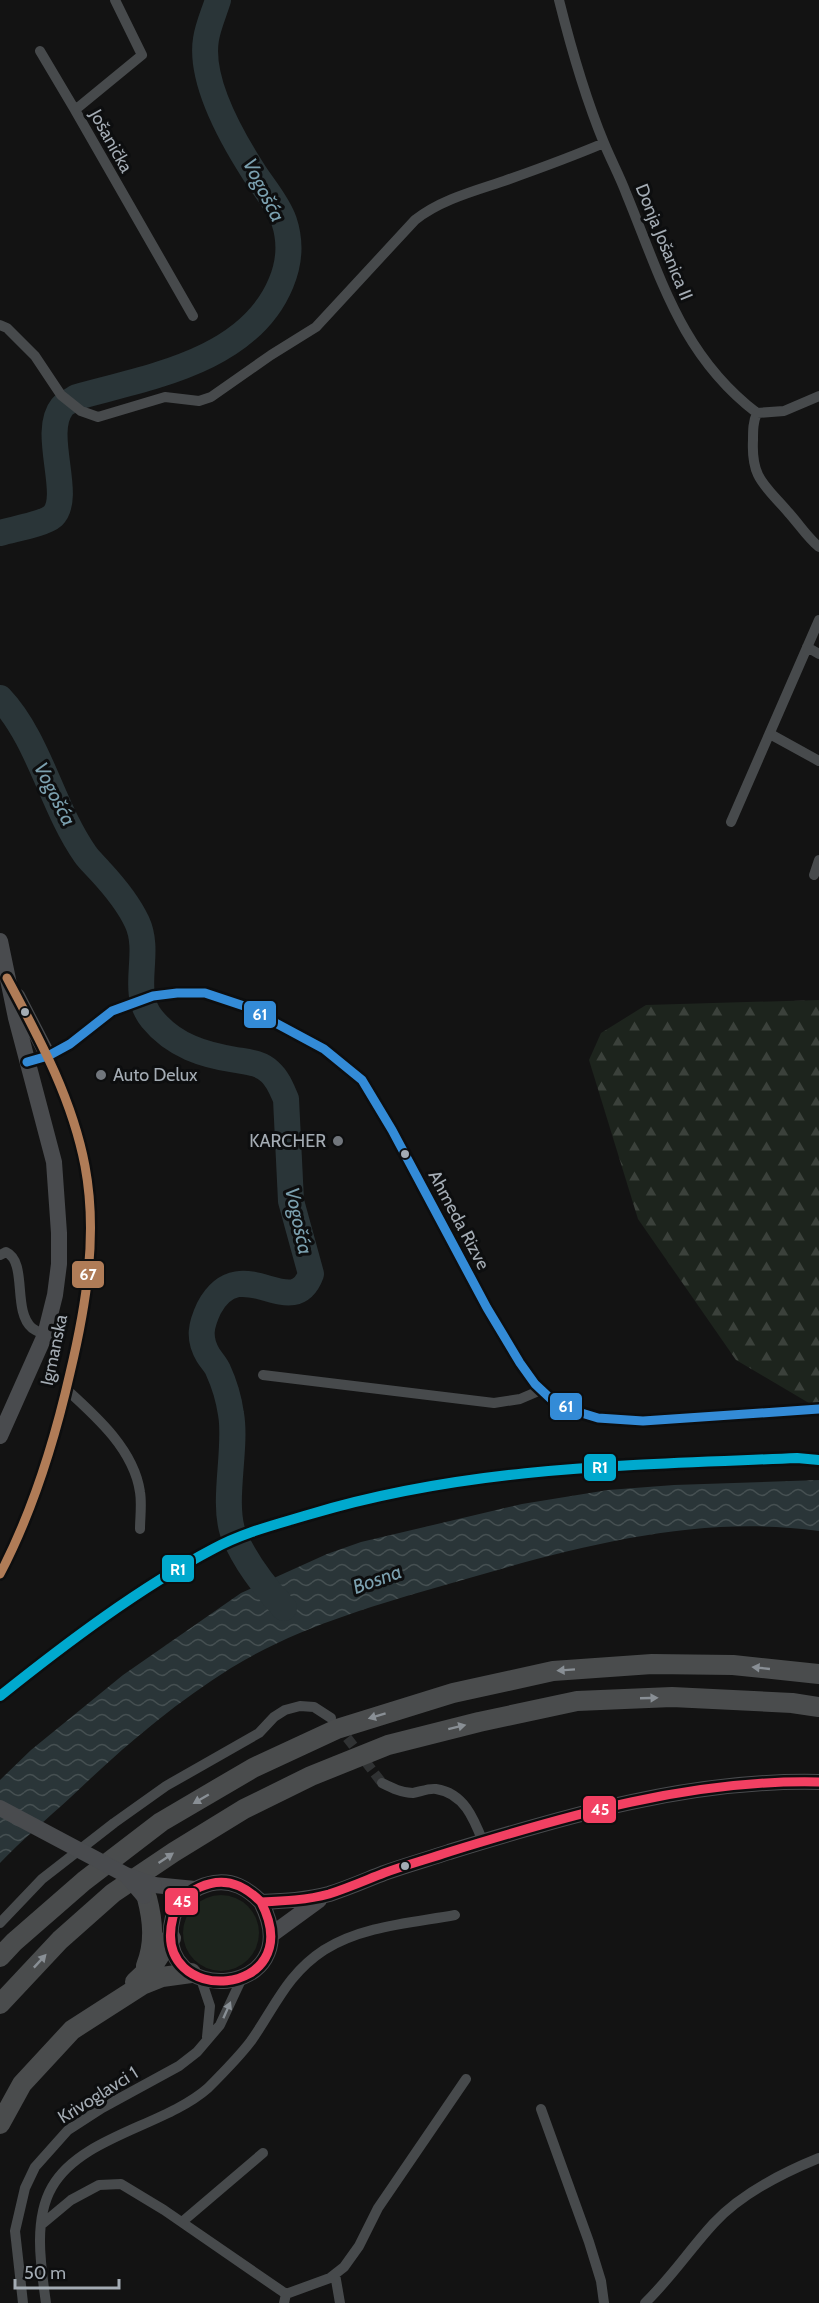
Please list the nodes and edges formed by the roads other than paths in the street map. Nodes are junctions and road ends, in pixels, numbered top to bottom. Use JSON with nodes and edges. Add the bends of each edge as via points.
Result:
{"nodes":[{"id":1,"x":116,"y":0,"type":"edge"},
{"id":2,"x":559,"y":0,"type":"edge"},
{"id":3,"x":40,"y":51,"type":"dead end"},
{"id":4,"x":75,"y":110,"type":"junction"},
{"id":5,"x":604,"y":143,"type":"junction"},
{"id":6,"x":194,"y":316,"type":"dead end"},
{"id":7,"x":0,"y":325,"type":"edge"},
{"id":8,"x":819,"y":396,"type":"edge"},
{"id":9,"x":757,"y":413,"type":"junction"},
{"id":10,"x":819,"y":547,"type":"edge"},
{"id":11,"x":819,"y":620,"type":"edge"},
{"id":12,"x":807,"y":647,"type":"junction"},
{"id":13,"x":819,"y":654,"type":"edge"},
{"id":14,"x":770,"y":734,"type":"junction"},
{"id":15,"x":819,"y":761,"type":"edge"},
{"id":16,"x":730,"y":822,"type":"dead end"},
{"id":17,"x":819,"y":860,"type":"edge"},
{"id":18,"x":814,"y":875,"type":"dead end"},
{"id":19,"x":0,"y":941,"type":"edge"},
{"id":20,"x":7,"y":978,"type":"junction"},
{"id":21,"x":48,"y":1056,"type":"junction"},
{"id":22,"x":27,"y":1062,"type":"junction"},
{"id":23,"x":0,"y":1255,"type":"edge"},
{"id":24,"x":45,"y":1335,"type":"junction"},
{"id":25,"x":263,"y":1374,"type":"dead end"},
{"id":26,"x":66,"y":1389,"type":"junction"},
{"id":27,"x":541,"y":1390,"type":"junction"},
{"id":28,"x":819,"y":1409,"type":"edge"},
{"id":29,"x":0,"y":1436,"type":"edge"},
{"id":30,"x":140,"y":1529,"type":"dead end"},
{"id":31,"x":0,"y":1575,"type":"edge"},
{"id":32,"x":819,"y":1674,"type":"edge"},
{"id":33,"x":819,"y":1707,"type":"edge"},
{"id":34,"x":331,"y":1718,"type":"tunnel mouth"},
{"id":35,"x":819,"y":1782,"type":"edge"},
{"id":36,"x":382,"y":1783,"type":"tunnel mouth"},
{"id":37,"x":0,"y":1808,"type":"edge"},
{"id":38,"x":483,"y":1842,"type":"junction"},
{"id":39,"x":195,"y":1889,"type":"junction"},
{"id":40,"x":148,"y":1893,"type":"junction"},
{"id":41,"x":328,"y":1894,"type":"junction"},
{"id":42,"x":261,"y":1902,"type":"junction"},
{"id":43,"x":455,"y":1915,"type":"dead end"},
{"id":44,"x":0,"y":1923,"type":"edge"},
{"id":45,"x":171,"y":1933,"type":"junction"},
{"id":46,"x":271,"y":1935,"type":"junction"},
{"id":47,"x":0,"y":1957,"type":"edge"},
{"id":48,"x":143,"y":1974,"type":"junction"},
{"id":49,"x":196,"y":1976,"type":"junction"},
{"id":50,"x":242,"y":1978,"type":"junction"},
{"id":51,"x":117,"y":2000,"type":"junction"},
{"id":52,"x":0,"y":2004,"type":"edge"},
{"id":53,"x":207,"y":2038,"type":"junction"},
{"id":54,"x":466,"y":2079,"type":"dead end"},
{"id":55,"x":541,"y":2109,"type":"dead end"},
{"id":56,"x":0,"y":2124,"type":"edge"},
{"id":57,"x":263,"y":2153,"type":"dead end"},
{"id":58,"x":819,"y":2158,"type":"edge"},
{"id":59,"x":182,"y":2222,"type":"junction"},
{"id":60,"x":41,"y":2225,"type":"junction"},
{"id":61,"x":335,"y":2274,"type":"junction"},
{"id":62,"x":285,"y":2298,"type":"edge"},
{"id":63,"x":23,"y":2303,"type":"edge"},
{"id":64,"x":46,"y":2303,"type":"edge"},
{"id":65,"x":340,"y":2303,"type":"edge"},
{"id":66,"x":603,"y":2303,"type":"edge"},
{"id":67,"x":645,"y":2303,"type":"edge"}],
"edges":[{"from":1,"to":4,"type":"street","name":"Jošanička","via":[[142,55]]},
{"from":2,"to":5,"type":"street","name":"Donja Jošanica II"},
{"from":3,"to":4,"type":"street"},
{"from":4,"to":6,"type":"street","name":"Jošanička"},
{"from":5,"to":7,"type":"street","via":[[426,211],[316,327],[211,397],[199,401],[158,398],[98,417],[81,411],[62,395],[35,356]]},
{"from":5,"to":9,"type":"street","name":"Donja Jošanica II","via":[[671,304],[695,348],[724,385]]},
{"from":8,"to":9,"type":"street","via":[[784,411]]},
{"from":9,"to":10,"type":"street","via":[[753,422],[752,459],[757,473]]},
{"from":11,"to":12,"type":"street"},
{"from":12,"to":13,"type":"street"},
{"from":12,"to":14,"type":"street"},
{"from":14,"to":15,"type":"street"},
{"from":14,"to":16,"type":"street"},
{"from":17,"to":18,"type":"street"},
{"from":19,"to":20,"type":"main road"},
{"from":20,"to":21,"type":"main road"},
{"from":20,"to":22,"type":"main road"},
{"from":21,"to":22,"type":"street","name":"Ahmeda Rizve"},
{"from":21,"to":26,"type":"street","name":"Igmanska","via":[[68,1105],[82,1157],[91,1224],[86,1291]]},
{"from":21,"to":27,"type":"street","name":"Ahmeda Rizve","via":[[112,1011],[153,996],[177,993],[205,993],[244,1006],[324,1048],[362,1080],[493,1317]]},
{"from":22,"to":24,"type":"main road","via":[[51,1143],[59,1209],[59,1264]]},
{"from":23,"to":24,"type":"street","via":[[6,1252],[13,1258],[22,1310],[31,1327]]},
{"from":24,"to":29,"type":"main road"},
{"from":25,"to":27,"type":"street","via":[[494,1403],[520,1399]]},
{"from":26,"to":30,"type":"street","via":[[128,1456],[141,1494]]},
{"from":26,"to":31,"type":"street","name":"Igmanska","via":[[32,1505]]},
{"from":27,"to":28,"type":"street","name":"Ahmeda Rizve","via":[[575,1412],[609,1419],[643,1421]]},
{"from":32,"to":47,"type":"highway","one_way":true,"via":[[733,1665],[652,1664],[553,1671],[453,1693],[337,1728],[253,1768],[161,1822],[84,1881]]},
{"from":52,"to":33,"type":"highway","one_way":true,"via":[[60,1940],[112,1893],[254,1804],[310,1776],[388,1745],[577,1701],[672,1697]]},
{"from":34,"to":44,"type":"street","via":[[314,1707],[285,1710],[259,1733],[166,1786],[114,1823],[42,1880]]},
{"from":35,"to":38,"type":"main road","via":[[751,1783],[688,1790],[630,1801]]},
{"from":36,"to":38,"type":"street","via":[[411,1793],[435,1789],[451,1794],[472,1815]]},
{"from":37,"to":40,"type":"main road","bridge":true,"via":[[126,1875]]},
{"from":38,"to":41,"type":"main road"},
{"from":39,"to":40,"type":"main road"},
{"from":39,"to":42,"type":"main road","via":[[230,1883],[251,1892]]},
{"from":39,"to":45,"type":"main road","via":[[175,1912]]},
{"from":40,"to":45,"type":"main road","via":[[165,1915]]},
{"from":40,"to":48,"type":"highway","via":[[153,1944]]},
{"from":41,"to":42,"type":"main road"},
{"from":41,"to":46,"type":"main road"},
{"from":42,"to":46,"type":"main road","via":[[269,1918]]},
{"from":43,"to":60,"type":"street","via":[[366,1932],[306,1962],[287,1983],[250,2042],[207,2089],[98,2147],[70,2167],[52,2187]]},
{"from":45,"to":48,"type":"highway","via":[[154,1964]]},
{"from":45,"to":49,"type":"main road","via":[[181,1964]]},
{"from":46,"to":50,"type":"main road","via":[[263,1961]]},
{"from":48,"to":51,"type":"highway"},
{"from":49,"to":50,"type":"main road","via":[[214,1982]]},
{"from":49,"to":51,"type":"highway","via":[[153,1979]]},
{"from":49,"to":53,"type":"street","via":[[210,2006]]},
{"from":53,"to":50,"type":"street","name":"Krivoglavci 1","one_way":true,"via":[[220,2025]]},
{"from":51,"to":56,"type":"highway","via":[[72,2030],[22,2084]]},
{"from":53,"to":63,"type":"street","name":"Krivoglavci 1","via":[[179,2066],[68,2130],[36,2167],[25,2188],[15,2231]]},
{"from":54,"to":61,"type":"street","via":[[378,2208],[359,2246]]},
{"from":55,"to":66,"type":"street","via":[[590,2242]]},
{"from":57,"to":59,"type":"street"},
{"from":58,"to":67,"type":"street","via":[[778,2176],[737,2203],[715,2222]]},
{"from":59,"to":60,"type":"street","via":[[121,2184],[99,2185],[70,2199]]},
{"from":59,"to":62,"type":"street"},
{"from":60,"to":64,"type":"street"},
{"from":61,"to":62,"type":"street"},
{"from":61,"to":65,"type":"street"}]}
